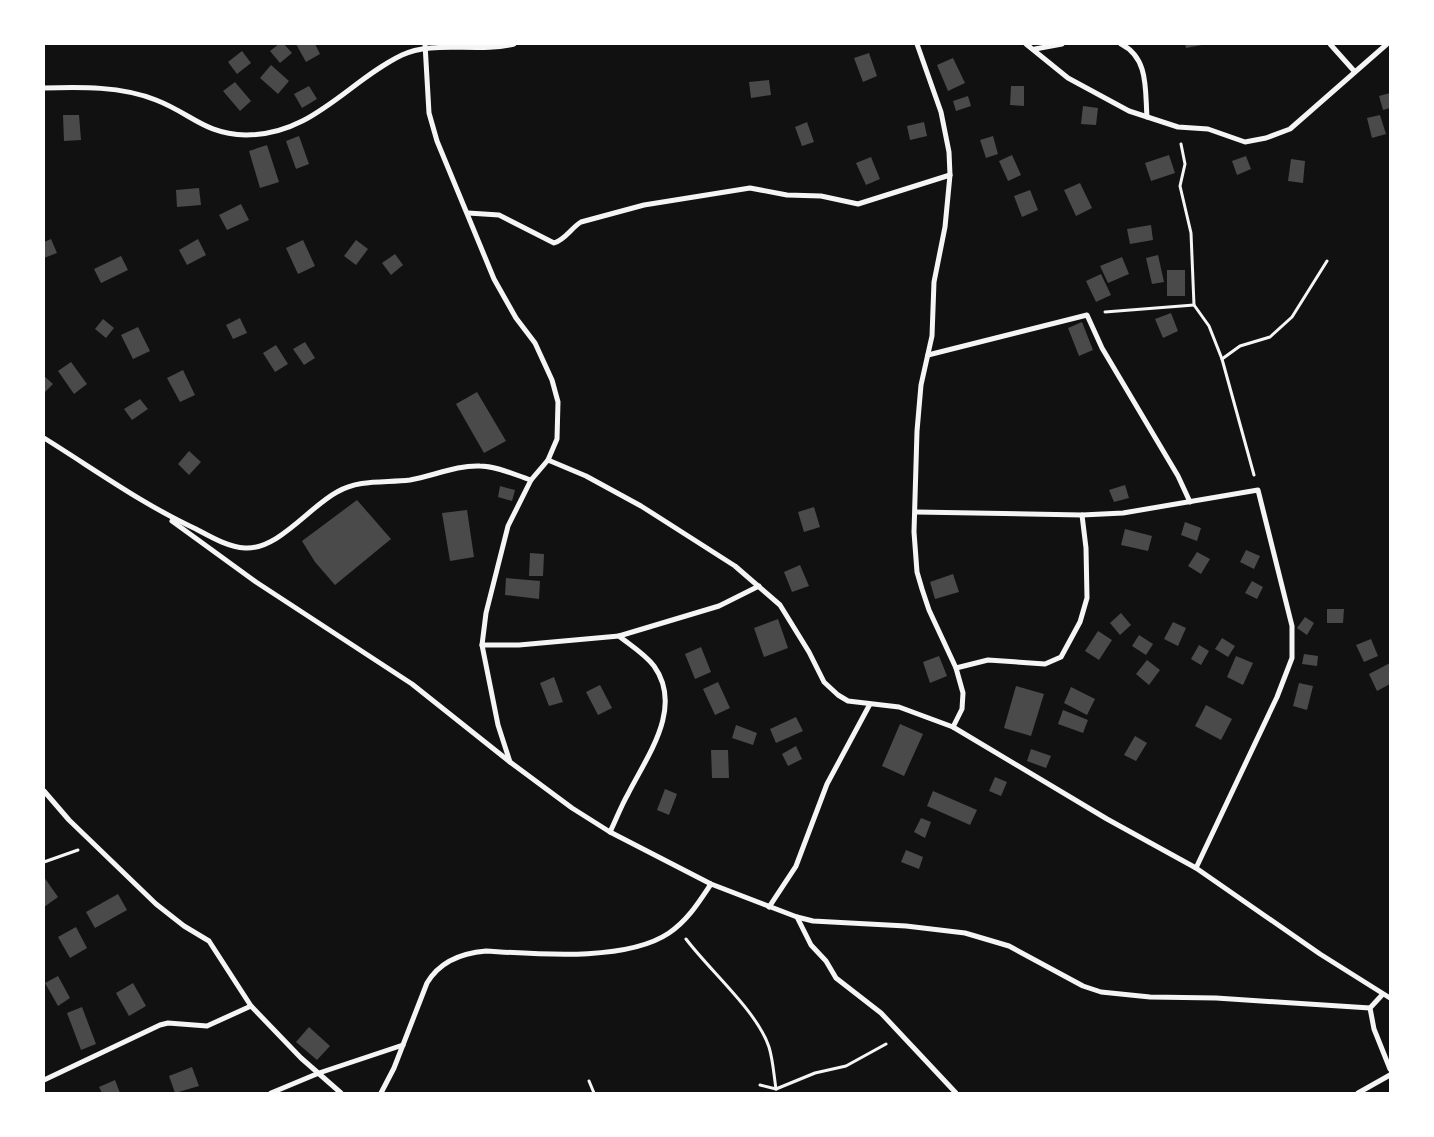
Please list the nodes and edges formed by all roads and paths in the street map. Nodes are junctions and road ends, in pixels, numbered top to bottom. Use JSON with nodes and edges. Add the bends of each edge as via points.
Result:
{"nodes":[{"id":1,"x":514,"y":44,"type":"edge"},
{"id":2,"x":917,"y":44,"type":"edge"},
{"id":3,"x":1026,"y":44,"type":"edge"},
{"id":4,"x":1062,"y":44,"type":"edge"},
{"id":5,"x":1121,"y":44,"type":"edge"},
{"id":6,"x":1330,"y":44,"type":"edge"},
{"id":7,"x":1387,"y":44,"type":"edge"},
{"id":8,"x":426,"y":46,"type":"edge"},
{"id":9,"x":1035,"y":49,"type":"junction"},
{"id":10,"x":1355,"y":72,"type":"junction"},
{"id":11,"x":44,"y":88,"type":"edge"},
{"id":12,"x":1147,"y":117,"type":"junction"},
{"id":13,"x":1178,"y":127,"type":"junction"},
{"id":14,"x":950,"y":175,"type":"junction"},
{"id":15,"x":468,"y":213,"type":"junction"},
{"id":16,"x":1327,"y":261,"type":"dead end"},
{"id":17,"x":1194,"y":305,"type":"junction"},
{"id":18,"x":1086,"y":315,"type":"junction"},
{"id":19,"x":928,"y":355,"type":"junction"},
{"id":20,"x":1222,"y":359,"type":"junction"},
{"id":21,"x":44,"y":438,"type":"edge"},
{"id":22,"x":548,"y":460,"type":"junction"},
{"id":23,"x":531,"y":480,"type":"junction"},
{"id":24,"x":1258,"y":490,"type":"junction"},
{"id":25,"x":1190,"y":502,"type":"junction"},
{"id":26,"x":916,"y":512,"type":"junction"},
{"id":27,"x":161,"y":513,"type":"junction"},
{"id":28,"x":1082,"y":515,"type":"junction"},
{"id":29,"x":759,"y":586,"type":"junction"},
{"id":30,"x":618,"y":636,"type":"junction"},
{"id":31,"x":482,"y":645,"type":"junction"},
{"id":32,"x":956,"y":668,"type":"junction"},
{"id":33,"x":870,"y":704,"type":"junction"},
{"id":34,"x":953,"y":726,"type":"junction"},
{"id":35,"x":510,"y":762,"type":"junction"},
{"id":36,"x":44,"y":791,"type":"edge"},
{"id":37,"x":610,"y":832,"type":"junction"},
{"id":38,"x":95,"y":845,"type":"junction"},
{"id":39,"x":44,"y":862,"type":"edge"},
{"id":40,"x":1196,"y":868,"type":"junction"},
{"id":41,"x":711,"y":884,"type":"junction"},
{"id":42,"x":769,"y":907,"type":"junction"},
{"id":43,"x":797,"y":917,"type":"junction"},
{"id":44,"x":678,"y":926,"type":"junction"},
{"id":45,"x":1382,"y":995,"type":"junction"},
{"id":46,"x":1390,"y":998,"type":"edge"},
{"id":47,"x":251,"y":1006,"type":"junction"},
{"id":48,"x":1370,"y":1008,"type":"junction"},
{"id":49,"x":902,"y":1035,"type":"junction"},
{"id":50,"x":403,"y":1045,"type":"junction"},
{"id":51,"x":1390,"y":1069,"type":"edge"},
{"id":52,"x":319,"y":1073,"type":"junction"},
{"id":53,"x":1390,"y":1075,"type":"edge"},
{"id":54,"x":44,"y":1080,"type":"edge"},
{"id":55,"x":589,"y":1081,"type":"dead end"},
{"id":56,"x":760,"y":1086,"type":"dead end"},
{"id":57,"x":776,"y":1089,"type":"junction"},
{"id":58,"x":271,"y":1093,"type":"edge"},
{"id":59,"x":341,"y":1093,"type":"edge"},
{"id":60,"x":381,"y":1093,"type":"edge"},
{"id":61,"x":594,"y":1093,"type":"edge"},
{"id":62,"x":956,"y":1093,"type":"edge"},
{"id":63,"x":1358,"y":1093,"type":"edge"}],
"edges":[{"from":1,"to":8,"type":"street","via":[[498,48]]},
{"from":2,"to":14,"type":"street","via":[[941,112]]},
{"from":3,"to":9,"type":"street"},
{"from":4,"to":9,"type":"street"},
{"from":5,"to":12,"type":"street","via":[[1138,57],[1144,73]]},
{"from":6,"to":10,"type":"street"},
{"from":7,"to":10,"type":"street"},
{"from":8,"to":11,"type":"street","via":[[390,61],[314,117],[264,134],[236,134],[209,129],[158,101],[136,94],[92,88]]},
{"from":8,"to":15,"type":"street","via":[[432,126]]},
{"from":9,"to":12,"type":"street","via":[[1068,78],[1104,99]]},
{"from":10,"to":13,"type":"street","via":[[1290,129],[1266,138],[1245,142],[1208,129]]},
{"from":12,"to":13,"type":"street"},
{"from":13,"to":17,"type":"path","via":[[1185,164],[1180,186],[1191,233]]},
{"from":14,"to":15,"type":"street","via":[[858,204],[750,188],[644,205],[581,222],[566,237],[554,243],[499,215]]},
{"from":14,"to":19,"type":"street","via":[[946,227],[934,282],[933,329]]},
{"from":15,"to":22,"type":"street","via":[[497,286],[535,342],[552,380],[559,422],[557,439]]},
{"from":16,"to":20,"type":"path","via":[[1292,317],[1270,336],[1240,346]]},
{"from":17,"to":18,"type":"path"},
{"from":17,"to":20,"type":"path","via":[[1209,326]]},
{"from":18,"to":19,"type":"street"},
{"from":18,"to":25,"type":"street","via":[[1102,348],[1167,455]]},
{"from":19,"to":26,"type":"street","via":[[921,385],[917,432]]},
{"from":20,"to":24,"type":"path"},
{"from":21,"to":27,"type":"street"},
{"from":22,"to":23,"type":"street"},
{"from":22,"to":29,"type":"street","via":[[586,476],[670,522]]},
{"from":23,"to":27,"type":"street","via":[[492,467],[468,466],[410,480],[355,483],[334,493],[277,538],[246,548],[215,539]]},
{"from":23,"to":31,"type":"street","via":[[508,526],[488,604]]},
{"from":24,"to":25,"type":"street"},
{"from":24,"to":40,"type":"street","via":[[1292,626],[1292,658],[1277,697]]},
{"from":25,"to":28,"type":"street","via":[[1123,513]]},
{"from":26,"to":28,"type":"street"},
{"from":26,"to":32,"type":"street","via":[[917,572],[929,610]]},
{"from":27,"to":35,"type":"street","via":[[256,582],[412,684]]},
{"from":28,"to":32,"type":"street","via":[[1087,598],[1080,622],[1061,657],[1045,664],[988,660]]},
{"from":29,"to":30,"type":"street","via":[[719,606]]},
{"from":29,"to":33,"type":"street","via":[[788,615],[818,674],[830,690],[848,701]]},
{"from":30,"to":31,"type":"street"},
{"from":30,"to":37,"type":"street","via":[[653,665],[665,691],[665,708],[648,759]]},
{"from":31,"to":35,"type":"street","via":[[498,725]]},
{"from":32,"to":34,"type":"street","via":[[964,701]]},
{"from":33,"to":34,"type":"street","via":[[899,707]]},
{"from":33,"to":42,"type":"street","via":[[828,784],[796,866]]},
{"from":34,"to":40,"type":"street","via":[[1107,819]]},
{"from":35,"to":37,"type":"street"},
{"from":36,"to":38,"type":"street"},
{"from":37,"to":41,"type":"street"},
{"from":38,"to":39,"type":"path"},
{"from":38,"to":47,"type":"street","via":[[156,904],[209,941]]},
{"from":40,"to":45,"type":"street"},
{"from":41,"to":42,"type":"street"},
{"from":41,"to":44,"type":"street"},
{"from":42,"to":43,"type":"street"},
{"from":43,"to":48,"type":"street","via":[[813,922],[915,926],[965,933],[1009,946],[1083,986],[1107,993]]},
{"from":43,"to":49,"type":"street","via":[[811,945],[826,960],[836,978],[881,1013]]},
{"from":44,"to":50,"type":"street","via":[[642,945],[621,950],[596,953],[471,952],[445,963],[427,983]]},
{"from":44,"to":57,"type":"path","via":[[702,960],[752,1015],[769,1046]]},
{"from":45,"to":46,"type":"street"},
{"from":45,"to":48,"type":"street"},
{"from":47,"to":52,"type":"street"},
{"from":47,"to":54,"type":"street","via":[[207,1026],[160,1025]]},
{"from":48,"to":51,"type":"street","via":[[1374,1029]]},
{"from":49,"to":57,"type":"path","via":[[846,1066],[815,1073]]},
{"from":49,"to":62,"type":"street"},
{"from":50,"to":52,"type":"street"},
{"from":50,"to":60,"type":"street"},
{"from":52,"to":58,"type":"street"},
{"from":52,"to":59,"type":"street"},
{"from":53,"to":63,"type":"street"},
{"from":55,"to":61,"type":"path"},
{"from":56,"to":57,"type":"path"}]}
